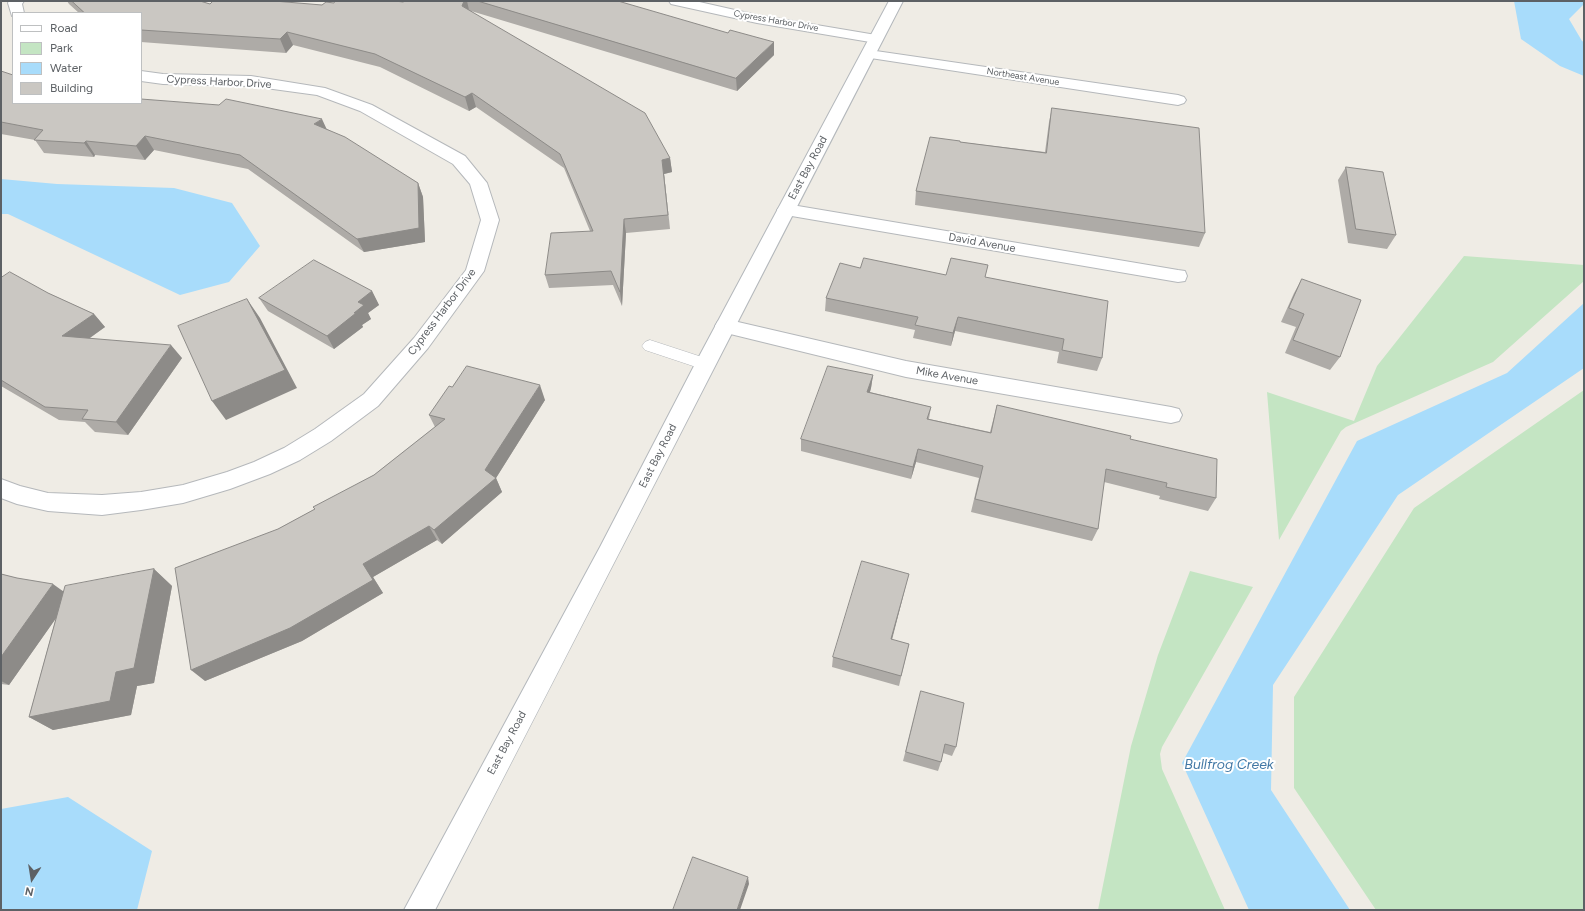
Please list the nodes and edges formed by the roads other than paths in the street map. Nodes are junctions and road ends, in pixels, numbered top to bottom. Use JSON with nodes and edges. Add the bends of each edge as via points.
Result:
{"nodes":[{"id":1,"x":17,"y":1,"type":"edge"},
{"id":2,"x":676,"y":1,"type":"edge"},
{"id":3,"x":896,"y":1,"type":"edge"},
{"id":4,"x":17,"y":12,"type":"edge"},
{"id":5,"x":876,"y":39,"type":"junction"},
{"id":6,"x":869,"y":54,"type":"junction"},
{"id":7,"x":142,"y":76,"type":"edge"},
{"id":8,"x":1178,"y":100,"type":"dead end"},
{"id":9,"x":786,"y":210,"type":"junction"},
{"id":10,"x":1178,"y":276,"type":"dead end"},
{"id":11,"x":725,"y":326,"type":"junction"},
{"id":12,"x":650,"y":346,"type":"dead end"},
{"id":13,"x":705,"y":364,"type":"junction"},
{"id":14,"x":1171,"y":415,"type":"dead end"},
{"id":15,"x":1,"y":488,"type":"edge"},
{"id":16,"x":418,"y":910,"type":"edge"}],
"edges":[{"from":1,"to":4,"type":"street"},
{"from":2,"to":5,"type":"street","name":"Cypress Harbor Drive","via":[[757,19]]},
{"from":3,"to":5,"type":"street","name":"East Bay Road"},
{"from":5,"to":6,"type":"street","name":"East Bay Road"},
{"from":6,"to":8,"type":"street","name":"Northeast Avenue"},
{"from":6,"to":9,"type":"street","name":"East Bay Road"},
{"from":7,"to":15,"type":"street","name":"Cypress Harbor Drive","via":[[251,81],[320,91],[366,108],[459,160],[478,183],[490,220],[474,272],[421,343],[371,400],[323,435],[268,466],[183,494],[102,505],[48,502],[17,495]]},
{"from":9,"to":10,"type":"street","name":"David Avenue"},
{"from":9,"to":11,"type":"street","name":"East Bay Road"},
{"from":11,"to":13,"type":"street","name":"East Bay Road"},
{"from":11,"to":14,"type":"street","name":"Mike Avenue","via":[[906,369]]},
{"from":12,"to":13,"type":"lane"},
{"from":13,"to":16,"type":"street","name":"East Bay Road"}]}
